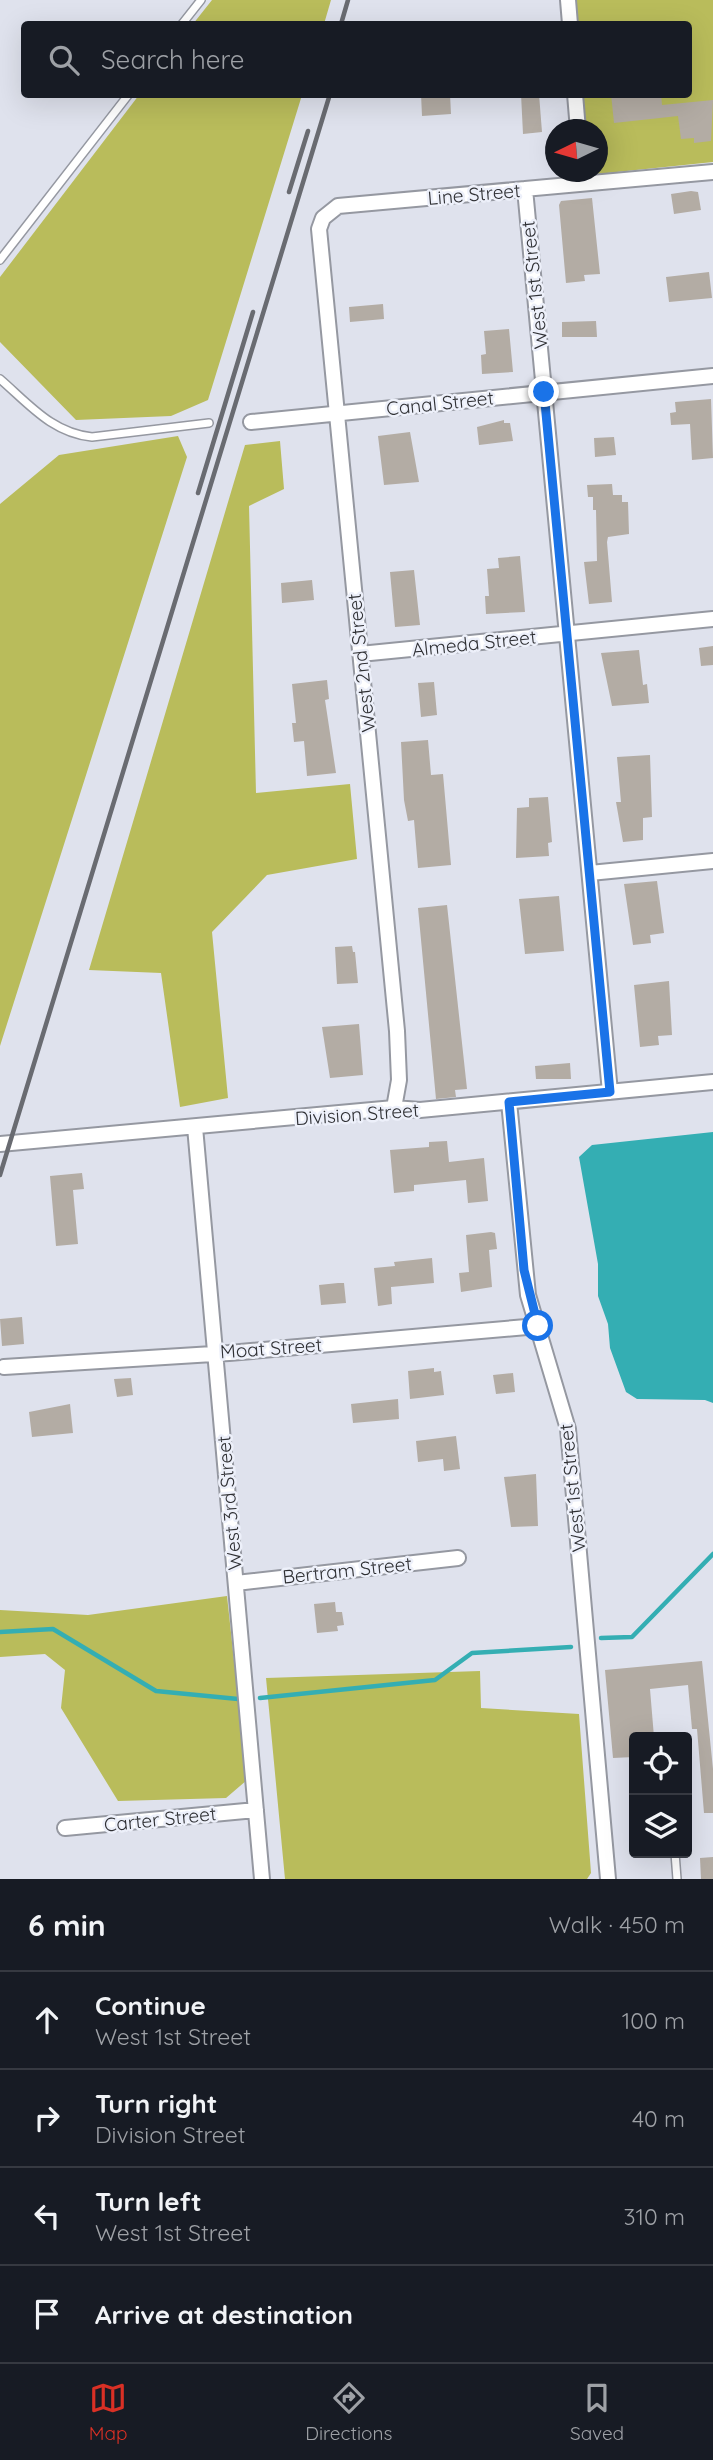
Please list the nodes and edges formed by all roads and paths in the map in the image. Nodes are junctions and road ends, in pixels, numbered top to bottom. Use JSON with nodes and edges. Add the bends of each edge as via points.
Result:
{"nodes":[{"id":1,"x":201,"y":0,"type":"edge"},
{"id":2,"x":568,"y":0,"type":"edge"},
{"id":3,"x":184,"y":21,"type":"edge"},
{"id":4,"x":570,"y":21,"type":"edge"},
{"id":5,"x":125,"y":98,"type":"edge"},
{"id":6,"x":575,"y":98,"type":"edge"},
{"id":7,"x":577,"y":119,"type":"edge"},
{"id":8,"x":713,"y":172,"type":"edge"},
{"id":9,"x":608,"y":177,"type":"edge"},
{"id":10,"x":562,"y":182,"type":"edge"},
{"id":11,"x":525,"y":189,"type":"junction"},
{"id":12,"x":323,"y":218,"type":"joint"},
{"id":13,"x":0,"y":260,"type":"edge"},
{"id":14,"x":713,"y":376,"type":"edge"},
{"id":15,"x":0,"y":379,"type":"edge"},
{"id":16,"x":544,"y":392,"type":"junction"},
{"id":17,"x":337,"y":414,"type":"junction"},
{"id":18,"x":250,"y":422,"type":"dead end"},
{"id":19,"x":209,"y":423,"type":"dead end"},
{"id":20,"x":713,"y":619,"type":"edge"},
{"id":21,"x":567,"y":634,"type":"junction"},
{"id":22,"x":360,"y":654,"type":"junction"},
{"id":23,"x":713,"y":861,"type":"edge"},
{"id":24,"x":590,"y":873,"type":"junction"},
{"id":25,"x":713,"y":1082,"type":"edge"},
{"id":26,"x":610,"y":1092,"type":"junction"},
{"id":27,"x":509,"y":1102,"type":"junction"},
{"id":28,"x":394,"y":1108,"type":"junction"},
{"id":29,"x":195,"y":1127,"type":"junction"},
{"id":30,"x":0,"y":1144,"type":"edge"},
{"id":31,"x":538,"y":1326,"type":"junction"},
{"id":32,"x":215,"y":1353,"type":"junction"},
{"id":33,"x":4,"y":1367,"type":"dead end"},
{"id":34,"x":458,"y":1558,"type":"dead end"},
{"id":35,"x":236,"y":1583,"type":"junction"},
{"id":36,"x":256,"y":1810,"type":"junction"},
{"id":37,"x":65,"y":1828,"type":"dead end"},
{"id":38,"x":675,"y":1858,"type":"edge"},
{"id":39,"x":262,"y":1879,"type":"edge"},
{"id":40,"x":608,"y":1879,"type":"edge"},
{"id":41,"x":677,"y":1879,"type":"edge"}],
"edges":[{"from":1,"to":3,"type":"lane"},
{"from":2,"to":4,"type":"street"},
{"from":5,"to":13,"type":"lane"},
{"from":6,"to":7,"type":"street"},
{"from":8,"to":9,"type":"street","name":"Line Street"},
{"from":10,"to":11,"type":"street","name":"Line Street"},
{"from":11,"to":12,"type":"street","name":"Line Street","via":[[338,206]]},
{"from":11,"to":16,"type":"street","name":"West 1st Street"},
{"from":12,"to":17,"type":"street","name":"West 2nd Street","via":[[319,240]]},
{"from":14,"to":16,"type":"street","name":"Canal Street"},
{"from":15,"to":19,"type":"lane","via":[[48,421],[73,435]]},
{"from":16,"to":17,"type":"street","name":"Canal Street"},
{"from":16,"to":21,"type":"street","name":"West 1st Street"},
{"from":17,"to":18,"type":"street","name":"Canal Street"},
{"from":17,"to":22,"type":"street","name":"West 2nd Street"},
{"from":20,"to":21,"type":"street","name":"Almeda Street"},
{"from":21,"to":22,"type":"street","name":"Almeda Street"},
{"from":21,"to":24,"type":"street","name":"West 1st Street"},
{"from":22,"to":28,"type":"street","name":"West 2nd Street","via":[[397,1031],[399,1080]]},
{"from":23,"to":24,"type":"street"},
{"from":24,"to":26,"type":"street","name":"West 1st Street"},
{"from":25,"to":26,"type":"street","name":"Division Street"},
{"from":26,"to":27,"type":"street","name":"Division Street"},
{"from":27,"to":28,"type":"street","name":"Division Street"},
{"from":27,"to":31,"type":"street","name":"West 1st Street","via":[[524,1270]]},
{"from":28,"to":29,"type":"street","name":"Division Street"},
{"from":29,"to":30,"type":"street","name":"Division Street"},
{"from":29,"to":32,"type":"street","name":"West 3rd Street"},
{"from":31,"to":32,"type":"street","name":"Moat Street"},
{"from":31,"to":40,"type":"street","name":"West 1st Street","via":[[568,1429]]},
{"from":32,"to":33,"type":"street","name":"Moat Street"},
{"from":32,"to":35,"type":"street","name":"West 3rd Street"},
{"from":34,"to":35,"type":"street","name":"Bertram Street"},
{"from":35,"to":36,"type":"street","name":"West 3rd Street"},
{"from":36,"to":37,"type":"street","name":"Carter Street"},
{"from":36,"to":39,"type":"street","name":"West 3rd Street"},
{"from":38,"to":41,"type":"lane"}]}
